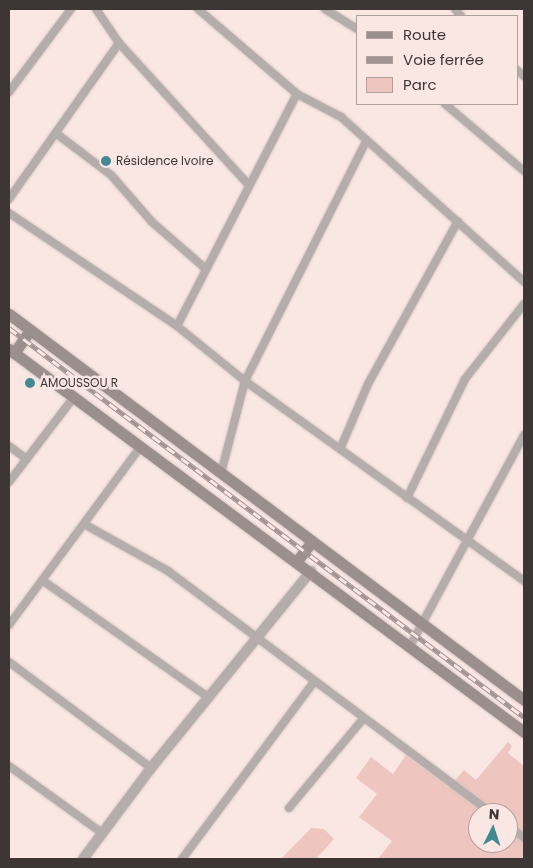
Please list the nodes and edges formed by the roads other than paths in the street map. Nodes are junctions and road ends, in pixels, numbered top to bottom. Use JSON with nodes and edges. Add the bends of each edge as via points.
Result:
{"nodes":[{"id":1,"x":72,"y":9,"type":"edge"},
{"id":2,"x":96,"y":9,"type":"edge"},
{"id":3,"x":198,"y":9,"type":"edge"},
{"id":4,"x":324,"y":9,"type":"edge"},
{"id":5,"x":356,"y":27,"type":"edge"},
{"id":6,"x":119,"y":43,"type":"junction"},
{"id":7,"x":9,"y":92,"type":"edge"},
{"id":8,"x":297,"y":94,"type":"junction"},
{"id":9,"x":446,"y":105,"type":"edge"},
{"id":10,"x":57,"y":134,"type":"junction"},
{"id":11,"x":365,"y":143,"type":"junction"},
{"id":12,"x":524,"y":172,"type":"edge"},
{"id":13,"x":248,"y":184,"type":"junction"},
{"id":14,"x":9,"y":199,"type":"edge"},
{"id":15,"x":9,"y":213,"type":"edge"},
{"id":16,"x":458,"y":221,"type":"junction"},
{"id":17,"x":205,"y":268,"type":"junction"},
{"id":18,"x":524,"y":282,"type":"edge"},
{"id":19,"x":524,"y":304,"type":"edge"},
{"id":20,"x":9,"y":314,"type":"edge"},
{"id":21,"x":177,"y":326,"type":"junction"},
{"id":22,"x":30,"y":330,"type":"junction"},
{"id":23,"x":12,"y":351,"type":"edge"},
{"id":24,"x":245,"y":380,"type":"junction"},
{"id":25,"x":74,"y":397,"type":"junction"},
{"id":26,"x":524,"y":435,"type":"edge"},
{"id":27,"x":9,"y":446,"type":"edge"},
{"id":28,"x":141,"y":446,"type":"junction"},
{"id":29,"x":341,"y":447,"type":"junction"},
{"id":30,"x":26,"y":459,"type":"junction"},
{"id":31,"x":221,"y":473,"type":"junction"},
{"id":32,"x":9,"y":482,"type":"edge"},
{"id":33,"x":407,"y":498,"type":"junction"},
{"id":34,"x":84,"y":524,"type":"junction"},
{"id":35,"x":312,"y":541,"type":"junction"},
{"id":36,"x":468,"y":543,"type":"junction"},
{"id":37,"x":297,"y":561,"type":"junction"},
{"id":38,"x":311,"y":571,"type":"junction"},
{"id":39,"x":42,"y":580,"type":"junction"},
{"id":40,"x":524,"y":581,"type":"edge"},
{"id":41,"x":9,"y":625,"type":"edge"},
{"id":42,"x":425,"y":625,"type":"junction"},
{"id":43,"x":254,"y":638,"type":"junction"},
{"id":44,"x":410,"y":646,"type":"junction"},
{"id":45,"x":9,"y":662,"type":"edge"},
{"id":46,"x":313,"y":682,"type":"junction"},
{"id":47,"x":209,"y":698,"type":"junction"},
{"id":48,"x":524,"y":700,"type":"edge"},
{"id":49,"x":363,"y":719,"type":"junction"},
{"id":50,"x":524,"y":732,"type":"edge"},
{"id":51,"x":9,"y":766,"type":"edge"},
{"id":52,"x":151,"y":768,"type":"junction"},
{"id":53,"x":478,"y":803,"type":"edge"},
{"id":54,"x":289,"y":808,"type":"dead end"},
{"id":55,"x":101,"y":832,"type":"junction"},
{"id":56,"x":83,"y":859,"type":"edge"},
{"id":57,"x":182,"y":859,"type":"edge"}],
"edges":[{"from":1,"to":7,"type":"street"},
{"from":2,"to":6,"type":"street"},
{"from":3,"to":8,"type":"street"},
{"from":4,"to":5,"type":"street"},
{"from":6,"to":10,"type":"street"},
{"from":6,"to":13,"type":"street"},
{"from":8,"to":11,"type":"street","via":[[341,117]]},
{"from":8,"to":13,"type":"street"},
{"from":9,"to":12,"type":"street"},
{"from":10,"to":14,"type":"street"},
{"from":10,"to":17,"type":"street","via":[[111,175],[152,222]]},
{"from":11,"to":16,"type":"street"},
{"from":11,"to":24,"type":"street"},
{"from":13,"to":17,"type":"street"},
{"from":15,"to":21,"type":"street"},
{"from":16,"to":18,"type":"street"},
{"from":16,"to":29,"type":"street","via":[[368,384]]},
{"from":17,"to":21,"type":"street"},
{"from":19,"to":33,"type":"street","via":[[465,379]]},
{"from":20,"to":22,"type":"main road"},
{"from":21,"to":24,"type":"street"},
{"from":22,"to":23,"type":"main road"},
{"from":22,"to":31,"type":"main road"},
{"from":23,"to":25,"type":"main road"},
{"from":24,"to":29,"type":"street"},
{"from":24,"to":31,"type":"street"},
{"from":25,"to":28,"type":"main road"},
{"from":25,"to":30,"type":"street"},
{"from":26,"to":36,"type":"street"},
{"from":27,"to":30,"type":"street"},
{"from":28,"to":34,"type":"street"},
{"from":28,"to":37,"type":"main road"},
{"from":29,"to":33,"type":"street"},
{"from":30,"to":32,"type":"street"},
{"from":31,"to":35,"type":"main road"},
{"from":33,"to":36,"type":"street"},
{"from":34,"to":39,"type":"street"},
{"from":34,"to":43,"type":"street","via":[[168,571]]},
{"from":35,"to":37,"type":"main road"},
{"from":35,"to":42,"type":"main road"},
{"from":36,"to":40,"type":"street"},
{"from":36,"to":42,"type":"street"},
{"from":37,"to":38,"type":"main road"},
{"from":38,"to":43,"type":"street"},
{"from":38,"to":44,"type":"main road"},
{"from":39,"to":41,"type":"street"},
{"from":39,"to":47,"type":"street"},
{"from":42,"to":44,"type":"street"},
{"from":42,"to":48,"type":"main road"},
{"from":43,"to":46,"type":"street"},
{"from":43,"to":47,"type":"street"},
{"from":44,"to":50,"type":"main road"},
{"from":45,"to":52,"type":"street"},
{"from":46,"to":49,"type":"street"},
{"from":46,"to":57,"type":"street"},
{"from":47,"to":52,"type":"street"},
{"from":49,"to":53,"type":"street"},
{"from":49,"to":54,"type":"street"},
{"from":51,"to":55,"type":"street"},
{"from":52,"to":55,"type":"street"},
{"from":55,"to":56,"type":"street"}]}
